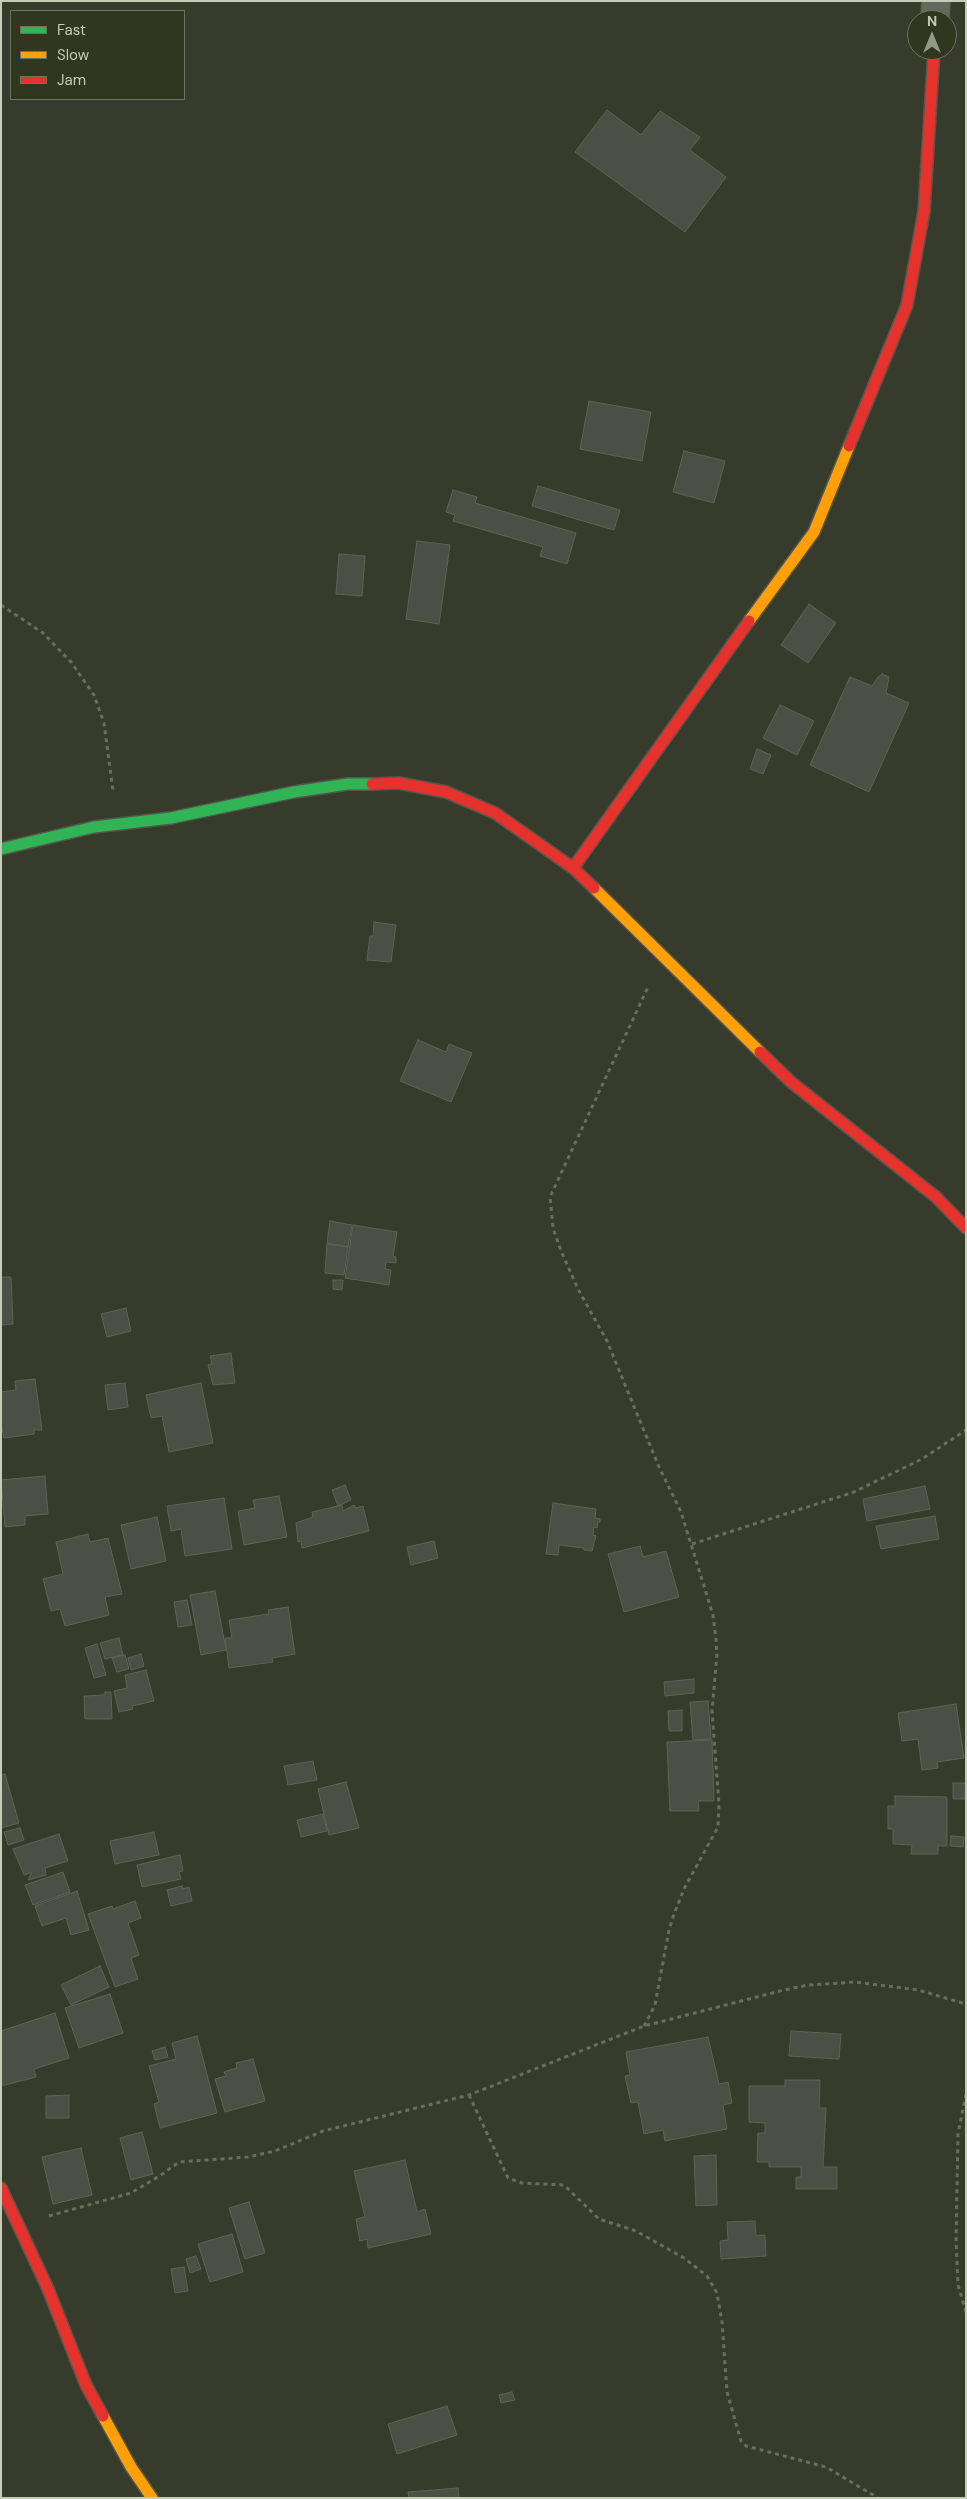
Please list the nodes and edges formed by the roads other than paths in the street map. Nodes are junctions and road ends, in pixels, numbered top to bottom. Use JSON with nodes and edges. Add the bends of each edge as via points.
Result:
{"nodes":[{"id":1,"x":933,"y":60,"type":"edge"},
{"id":2,"x":1,"y":849,"type":"edge"},
{"id":3,"x":573,"y":868,"type":"junction"},
{"id":4,"x":966,"y":1228,"type":"edge"},
{"id":5,"x":1,"y":2188,"type":"edge"},
{"id":6,"x":152,"y":2498,"type":"edge"}],
"edges":[{"from":1,"to":3,"type":"street","via":[[924,211],[907,305],[814,532]]},
{"from":2,"to":3,"type":"street","via":[[94,827],[171,818],[294,792],[348,784],[399,783],[446,792],[495,813]]},
{"from":3,"to":4,"type":"street","via":[[791,1082],[936,1197]]},
{"from":5,"to":6,"type":"street","via":[[86,2385]]}]}
